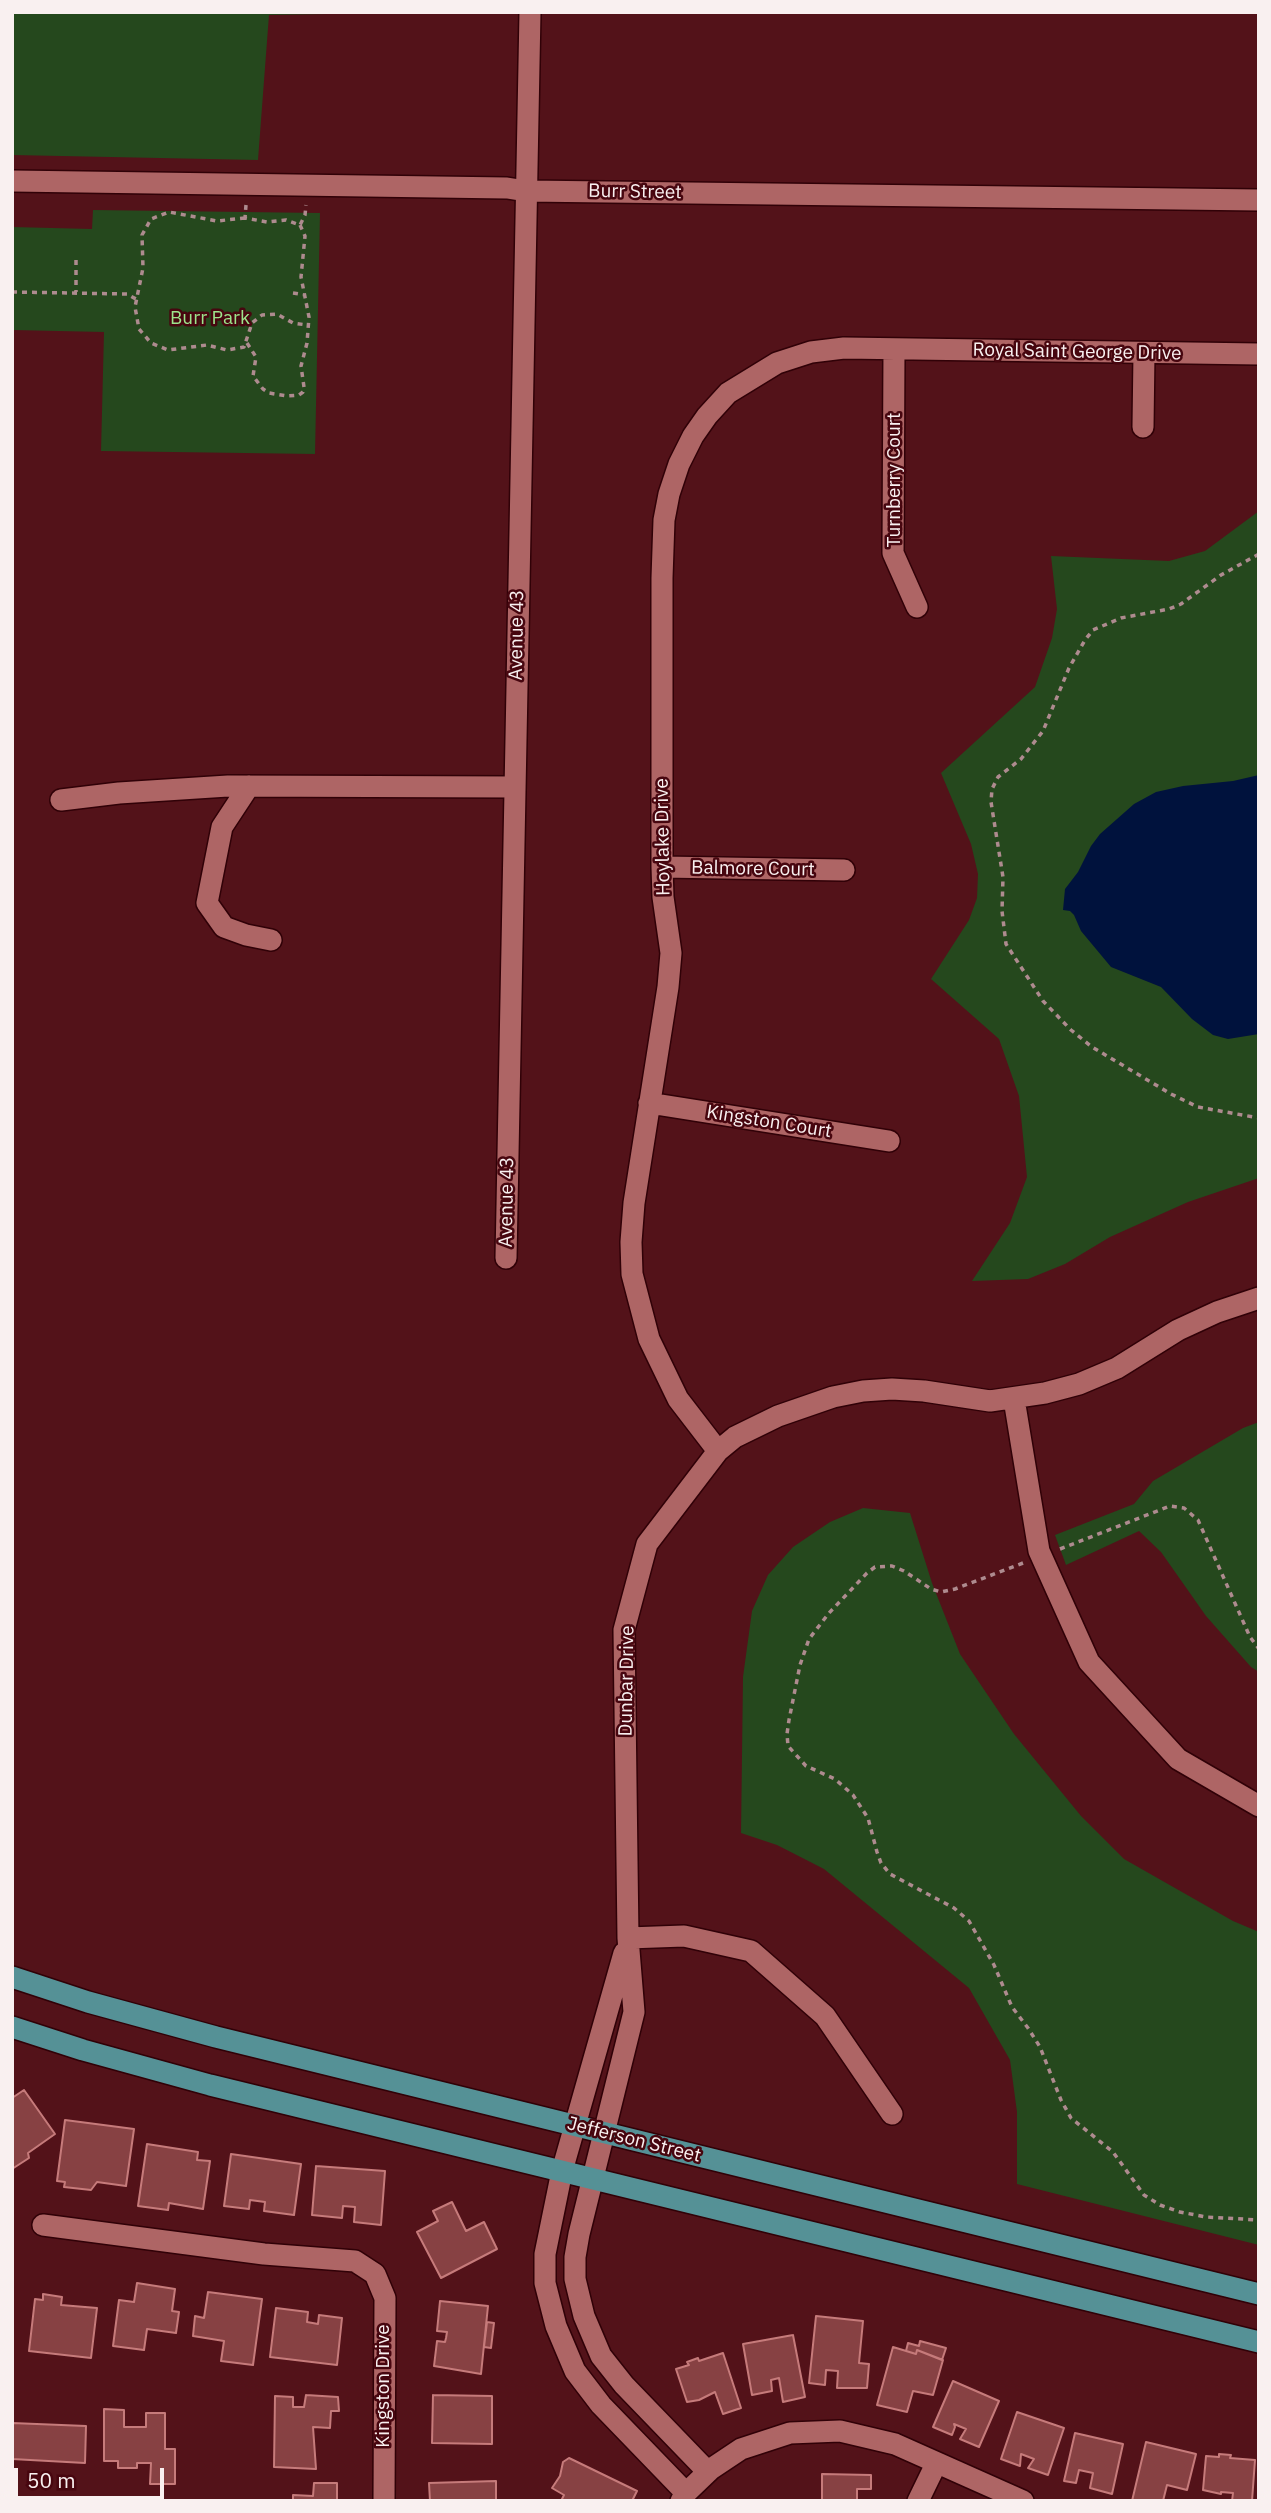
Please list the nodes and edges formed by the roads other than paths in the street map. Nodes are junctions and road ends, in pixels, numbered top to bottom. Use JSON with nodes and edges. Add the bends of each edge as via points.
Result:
{"nodes":[{"id":1,"x":530,"y":12,"type":"edge"},
{"id":2,"x":12,"y":181,"type":"edge"},
{"id":3,"x":526,"y":191,"type":"junction"},
{"id":4,"x":1259,"y":200,"type":"edge"},
{"id":5,"x":894,"y":349,"type":"junction"},
{"id":6,"x":1143,"y":353,"type":"junction"},
{"id":7,"x":1259,"y":354,"type":"edge"},
{"id":8,"x":1143,"y":426,"type":"dead end"},
{"id":9,"x":917,"y":607,"type":"dead end"},
{"id":10,"x":249,"y":786,"type":"junction"},
{"id":11,"x":514,"y":787,"type":"junction"},
{"id":12,"x":61,"y":800,"type":"dead end"},
{"id":13,"x":662,"y":867,"type":"junction"},
{"id":14,"x":844,"y":870,"type":"dead end"},
{"id":15,"x":271,"y":940,"type":"dead end"},
{"id":16,"x":649,"y":1103,"type":"junction"},
{"id":17,"x":889,"y":1141,"type":"dead end"},
{"id":18,"x":506,"y":1258,"type":"dead end"},
{"id":19,"x":1259,"y":1298,"type":"edge"},
{"id":20,"x":1014,"y":1399,"type":"junction"},
{"id":21,"x":718,"y":1451,"type":"junction"},
{"id":22,"x":1259,"y":1806,"type":"edge"},
{"id":23,"x":628,"y":1938,"type":"junction"},
{"id":24,"x":12,"y":1977,"type":"edge"},
{"id":25,"x":12,"y":2027,"type":"edge"},
{"id":26,"x":892,"y":2114,"type":"dead end"},
{"id":27,"x":576,"y":2125,"type":"junction"},
{"id":28,"x":604,"y":2132,"type":"junction"},
{"id":29,"x":562,"y":2171,"type":"junction"},
{"id":30,"x":593,"y":2178,"type":"junction"},
{"id":31,"x":43,"y":2225,"type":"dead end"},
{"id":32,"x":1259,"y":2294,"type":"edge"},
{"id":33,"x":1259,"y":2342,"type":"edge"},
{"id":34,"x":936,"y":2464,"type":"junction"},
{"id":35,"x":693,"y":2487,"type":"edge"},
{"id":36,"x":384,"y":2501,"type":"edge"},
{"id":37,"x":918,"y":2501,"type":"edge"},
{"id":38,"x":1023,"y":2501,"type":"edge"}],
"edges":[{"from":1,"to":3,"type":"street","name":"Avenue 43"},
{"from":2,"to":3,"type":"street","name":"Burr Street"},
{"from":3,"to":4,"type":"street","name":"Burr Street"},
{"from":3,"to":11,"type":"street","name":"Avenue 43"},
{"from":5,"to":6,"type":"street","name":"Royal Saint George Drive"},
{"from":5,"to":9,"type":"street","name":"Turnberry Court","via":[[892,552]]},
{"from":5,"to":13,"type":"street","name":"Hoylake Drive","via":[[844,348],[777,363],[728,393],[693,436],[679,464],[669,494],[663,543]]},
{"from":6,"to":7,"type":"street","name":"Royal Saint George Drive"},
{"from":6,"to":8,"type":"street"},
{"from":10,"to":11,"type":"street"},
{"from":10,"to":12,"type":"street"},
{"from":10,"to":15,"type":"street","via":[[222,827],[207,903],[224,927]]},
{"from":11,"to":18,"type":"street","name":"Avenue 43"},
{"from":13,"to":14,"type":"street","name":"Balmore Court"},
{"from":13,"to":16,"type":"street","name":"Hoylake Drive","via":[[671,953]]},
{"from":16,"to":17,"type":"street","name":"Kingston Court"},
{"from":16,"to":21,"type":"street","name":"Hoylake Drive","via":[[634,1203],[632,1274],[662,1369],[678,1399]]},
{"from":19,"to":20,"type":"street","name":"Dunbar Drive","via":[[1188,1325],[1117,1368],[1079,1384]]},
{"from":20,"to":21,"type":"street","name":"Dunbar Drive","via":[[989,1401],[892,1389],[863,1391],[778,1416],[735,1437]]},
{"from":20,"to":22,"type":"street","via":[[1041,1556],[1089,1662],[1178,1759]]},
{"from":21,"to":23,"type":"street","name":"Dunbar Drive","via":[[647,1544],[624,1630]]},
{"from":23,"to":26,"type":"street","via":[[684,1936],[751,1951],[825,2016]]},
{"from":23,"to":27,"type":"street","name":"Dunbar Drive"},
{"from":23,"to":28,"type":"street","name":"Dunbar Drive","via":[[634,2012]]},
{"from":24,"to":27,"type":"main road","name":"Jefferson Street","via":[[216,2037]]},
{"from":25,"to":29,"type":"main road","via":[[197,2081]]},
{"from":27,"to":28,"type":"main road","name":"Jefferson Street"},
{"from":27,"to":29,"type":"street","name":"Dunbar Drive"},
{"from":28,"to":30,"type":"street","name":"Dunbar Drive"},
{"from":28,"to":32,"type":"main road","name":"Jefferson Street"},
{"from":29,"to":30,"type":"main road"},
{"from":29,"to":35,"type":"street","name":"Dunbar Drive","via":[[545,2254],[545,2283],[556,2326],[575,2371],[601,2405]]},
{"from":30,"to":33,"type":"main road"},
{"from":30,"to":35,"type":"street","name":"Dunbar Drive","via":[[575,2257],[584,2316],[601,2356]]},
{"from":31,"to":36,"type":"street","name":"Kingston Drive","via":[[355,2261],[375,2274],[385,2298]]},
{"from":34,"to":35,"type":"street","via":[[895,2444],[840,2431],[790,2433],[741,2449]]},
{"from":34,"to":37,"type":"street"},
{"from":34,"to":38,"type":"street"}]}
